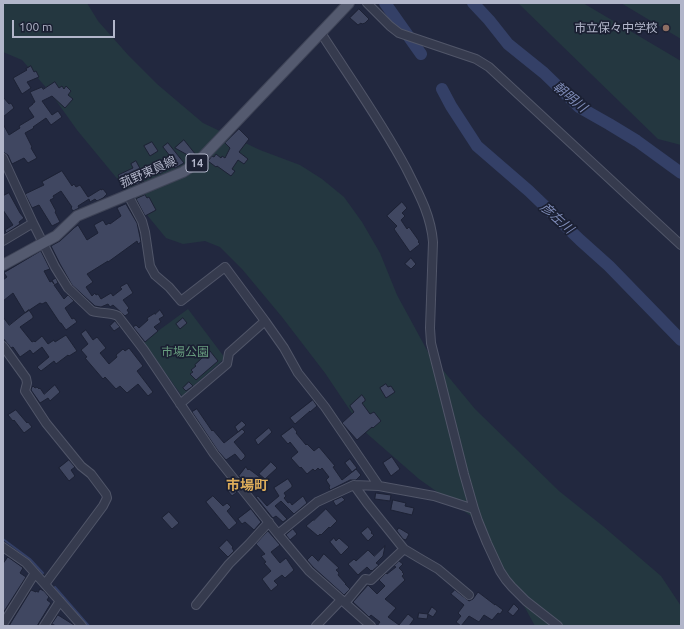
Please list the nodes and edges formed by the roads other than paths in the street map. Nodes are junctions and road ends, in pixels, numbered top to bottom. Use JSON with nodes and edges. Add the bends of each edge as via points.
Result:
{"nodes":[{"id":1,"x":350,"y":3,"type":"edge"},
{"id":2,"x":367,"y":3,"type":"edge"},
{"id":3,"x":321,"y":33,"type":"junction"},
{"id":4,"x":3,"y":158,"type":"edge"},
{"id":5,"x":128,"y":195,"type":"junction"},
{"id":6,"x":33,"y":223,"type":"junction"},
{"id":7,"x":3,"y":241,"type":"edge"},
{"id":8,"x":43,"y":243,"type":"junction"},
{"id":9,"x":681,"y":245,"type":"edge"},
{"id":10,"x":3,"y":266,"type":"edge"},
{"id":11,"x":265,"y":321,"type":"junction"},
{"id":12,"x":3,"y":346,"type":"edge"},
{"id":13,"x":180,"y":404,"type":"junction"},
{"id":14,"x":354,"y":486,"type":"junction"},
{"id":15,"x":379,"y":486,"type":"junction"},
{"id":16,"x":474,"y":509,"type":"junction"},
{"id":17,"x":269,"y":522,"type":"junction"},
{"id":18,"x":278,"y":534,"type":"junction"},
{"id":19,"x":404,"y":549,"type":"junction"},
{"id":20,"x":4,"y":551,"type":"edge"},
{"id":21,"x":35,"y":573,"type":"junction"},
{"id":22,"x":45,"y":584,"type":"junction"},
{"id":23,"x":469,"y":595,"type":"dead end"},
{"id":24,"x":60,"y":601,"type":"junction"},
{"id":25,"x":343,"y":601,"type":"junction"},
{"id":26,"x":196,"y":605,"type":"dead end"},
{"id":27,"x":3,"y":624,"type":"edge"},
{"id":28,"x":44,"y":626,"type":"edge"},
{"id":29,"x":82,"y":626,"type":"edge"},
{"id":30,"x":316,"y":626,"type":"edge"},
{"id":31,"x":371,"y":626,"type":"edge"},
{"id":32,"x":558,"y":626,"type":"edge"}],
"edges":[{"from":1,"to":3,"type":"main road","name":"菰野東員線","number":"14"},
{"from":2,"to":9,"type":"street","via":[[399,33],[476,59],[489,67]]},
{"from":3,"to":5,"type":"main road","name":"菰野東員線","number":"14","via":[[197,162],[183,172]]},
{"from":3,"to":16,"type":"street","via":[[391,140],[426,209],[433,242],[431,343]]},
{"from":4,"to":6,"type":"street"},
{"from":5,"to":8,"type":"main road","name":"菰野東員線","number":"14","via":[[77,216],[56,236]]},
{"from":5,"to":11,"type":"street","via":[[142,221],[150,266],[155,275],[181,301],[225,267]]},
{"from":6,"to":7,"type":"street"},
{"from":6,"to":8,"type":"street"},
{"from":8,"to":10,"type":"main road","name":"菰野東員線","number":"14"},
{"from":8,"to":13,"type":"street","via":[[68,288],[92,311],[118,316]]},
{"from":11,"to":13,"type":"street","via":[[229,353],[227,364]]},
{"from":11,"to":15,"type":"street","via":[[298,373],[325,407]]},
{"from":12,"to":22,"type":"street","via":[[26,378],[26,394],[46,423],[81,466],[91,474],[107,498]]},
{"from":13,"to":17,"type":"street","via":[[214,454]]},
{"from":14,"to":15,"type":"street"},
{"from":14,"to":18,"type":"street","via":[[318,502]]},
{"from":14,"to":19,"type":"street"},
{"from":15,"to":16,"type":"street","via":[[434,496]]},
{"from":16,"to":32,"type":"street","via":[[487,543],[506,580],[526,601]]},
{"from":17,"to":18,"type":"street"},
{"from":17,"to":26,"type":"street","via":[[229,564]]},
{"from":18,"to":25,"type":"street","via":[[309,571]]},
{"from":19,"to":23,"type":"street","via":[[438,569]]},
{"from":19,"to":25,"type":"street","via":[[371,580],[365,579]]},
{"from":20,"to":21,"type":"street","via":[[26,564]]},
{"from":21,"to":22,"type":"street"},
{"from":21,"to":27,"type":"street"},
{"from":22,"to":24,"type":"street"},
{"from":24,"to":28,"type":"street"},
{"from":24,"to":29,"type":"street"},
{"from":25,"to":30,"type":"street"},
{"from":25,"to":31,"type":"street"}]}
